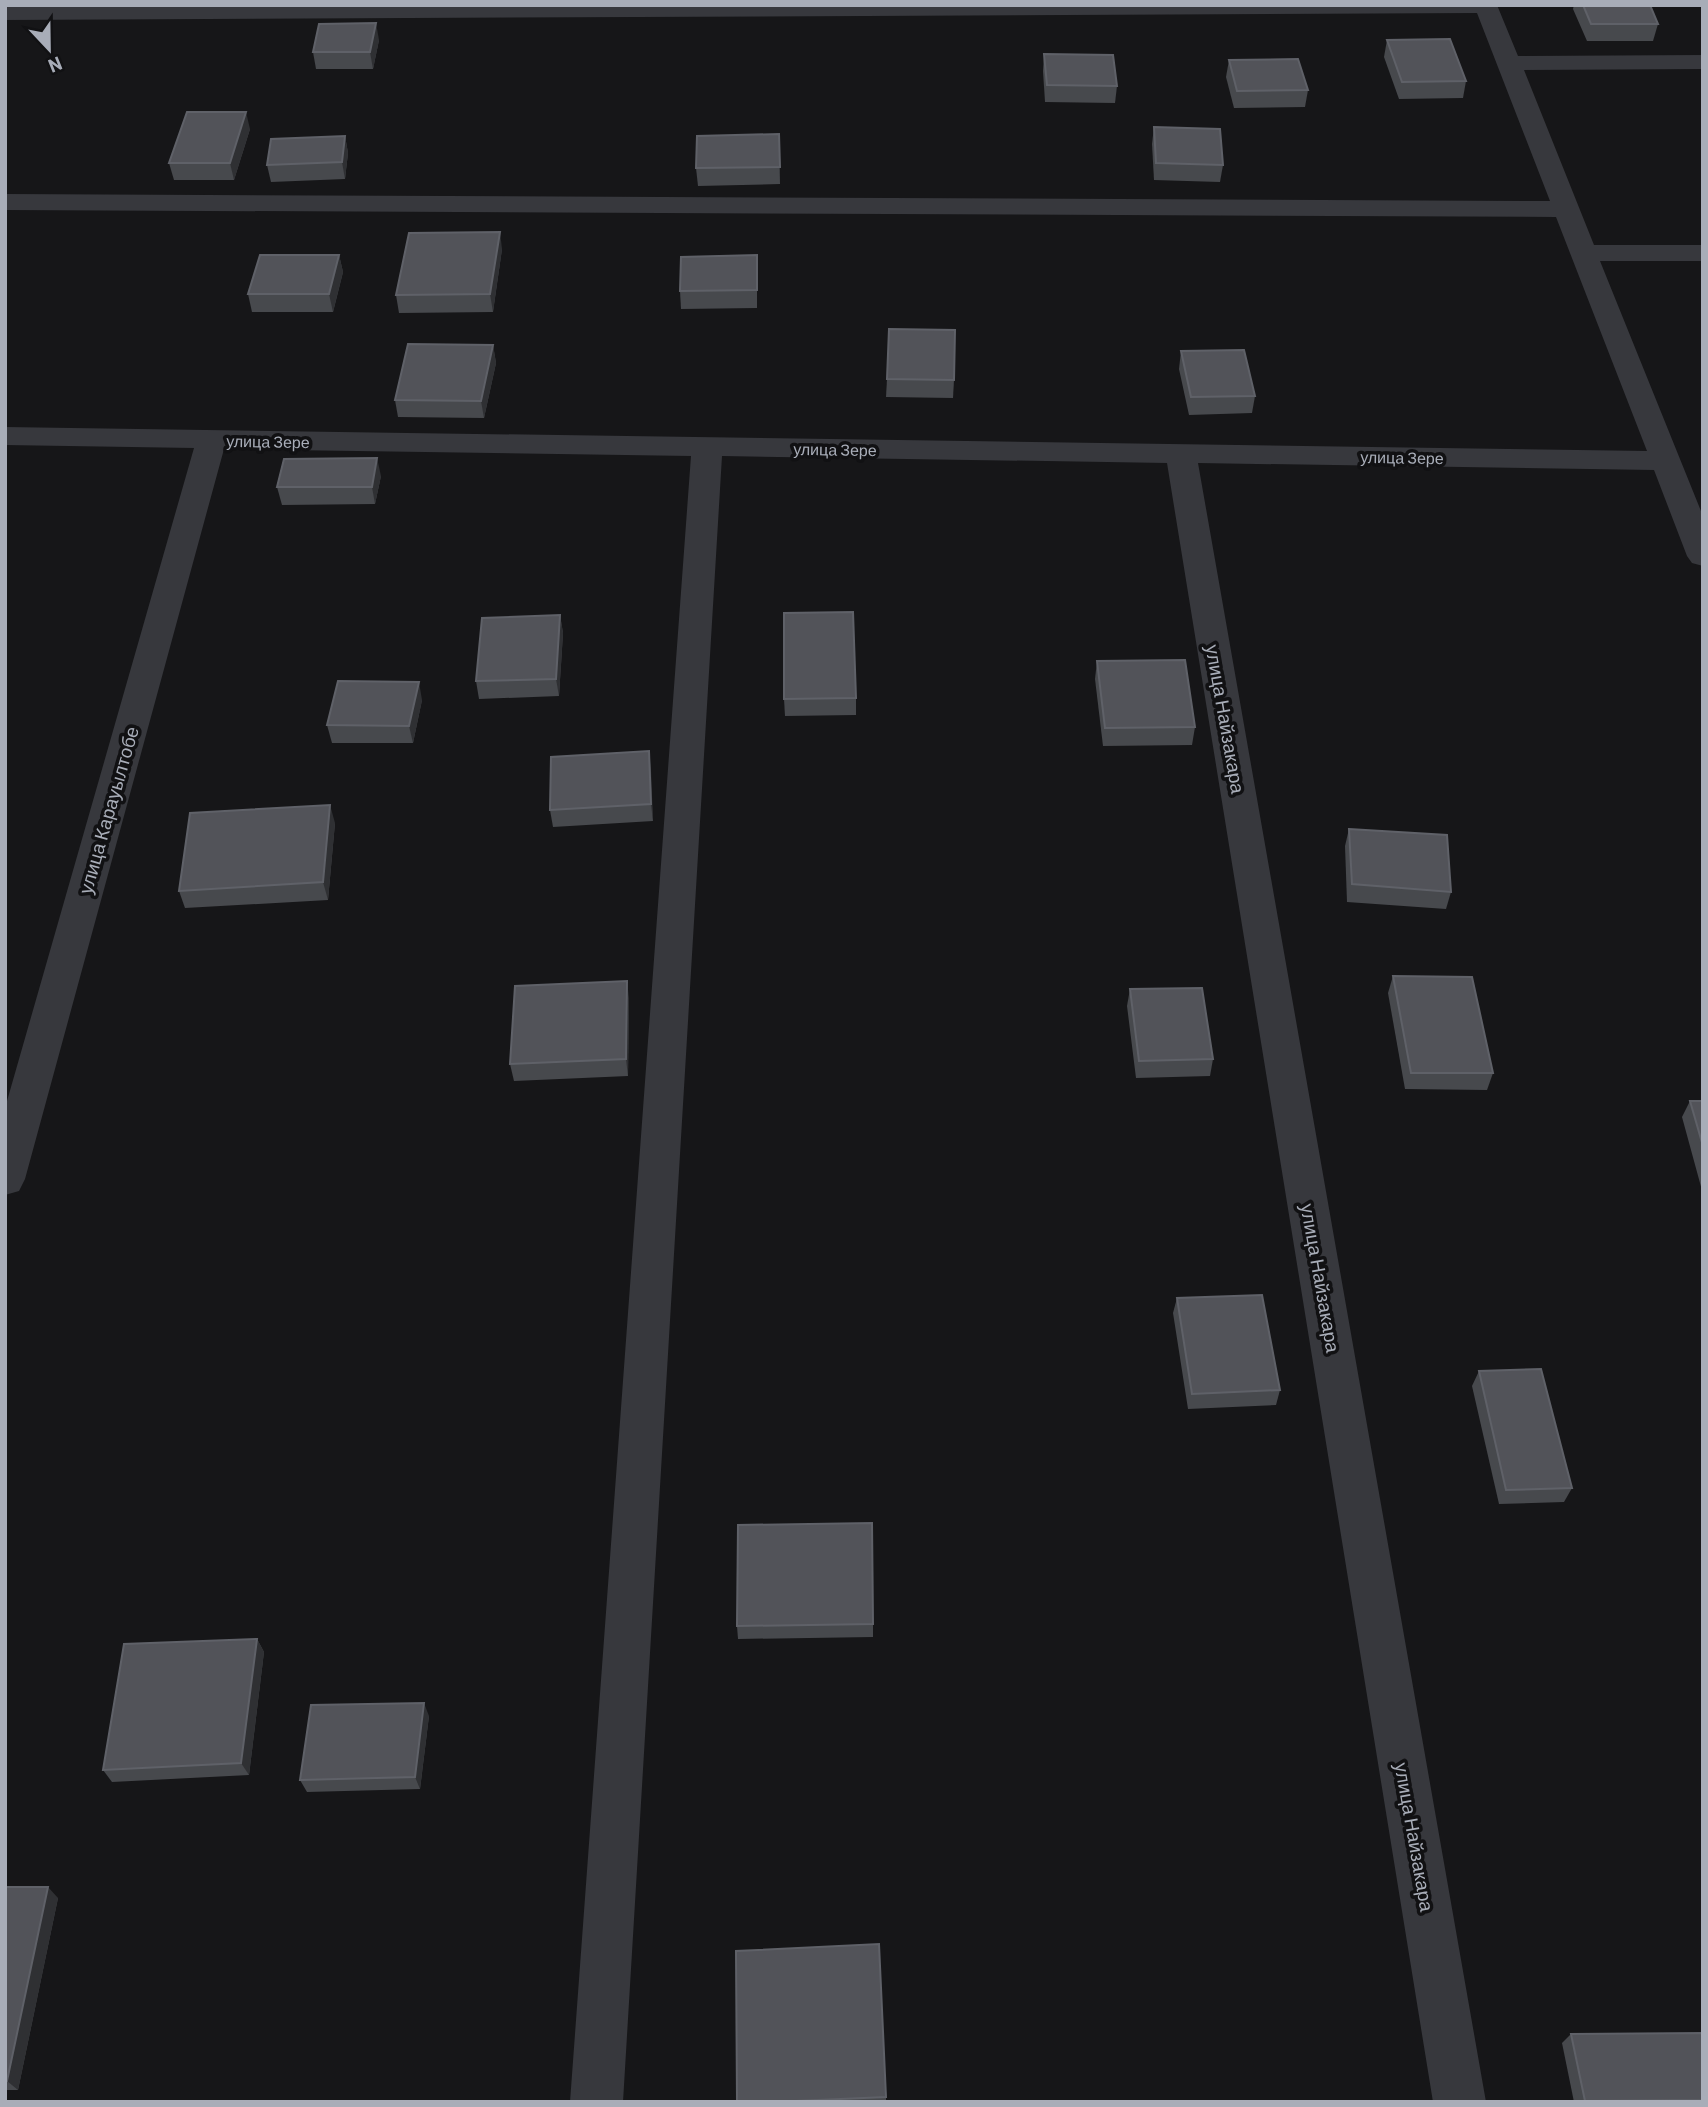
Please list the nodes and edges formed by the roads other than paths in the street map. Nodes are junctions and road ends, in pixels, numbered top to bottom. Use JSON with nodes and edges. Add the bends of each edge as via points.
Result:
{"nodes":[{"id":1,"x":1486,"y":6,"type":"edge"},
{"id":2,"x":5,"y":13,"type":"edge"},
{"id":3,"x":1703,"y":62,"type":"edge"},
{"id":4,"x":1510,"y":63,"type":"junction"},
{"id":5,"x":5,"y":202,"type":"edge"},
{"id":6,"x":1566,"y":209,"type":"junction"},
{"id":7,"x":1583,"y":253,"type":"junction"},
{"id":8,"x":1703,"y":253,"type":"edge"},
{"id":9,"x":5,"y":436,"type":"edge"},
{"id":10,"x":211,"y":440,"type":"junction"},
{"id":11,"x":707,"y":447,"type":"junction"},
{"id":12,"x":1181,"y":454,"type":"junction"},
{"id":13,"x":1664,"y":461,"type":"junction"},
{"id":14,"x":1703,"y":556,"type":"edge"},
{"id":15,"x":5,"y":1179,"type":"edge"},
{"id":16,"x":596,"y":2102,"type":"edge"},
{"id":17,"x":1460,"y":2102,"type":"edge"}],
"edges":[{"from":1,"to":2,"type":"street"},
{"from":1,"to":4,"type":"street"},
{"from":3,"to":4,"type":"street"},
{"from":4,"to":6,"type":"street"},
{"from":5,"to":6,"type":"street"},
{"from":6,"to":7,"type":"street"},
{"from":7,"to":8,"type":"street"},
{"from":7,"to":13,"type":"street"},
{"from":9,"to":10,"type":"street","name":"улица Зере"},
{"from":10,"to":11,"type":"street","name":"улица Зере"},
{"from":10,"to":15,"type":"street","name":"улица Карауылтобе"},
{"from":11,"to":12,"type":"street","name":"улица Зере"},
{"from":11,"to":16,"type":"street"},
{"from":12,"to":13,"type":"street","name":"улица Зере"},
{"from":12,"to":17,"type":"street","name":"улица Найзакара"},
{"from":13,"to":14,"type":"street"}]}
